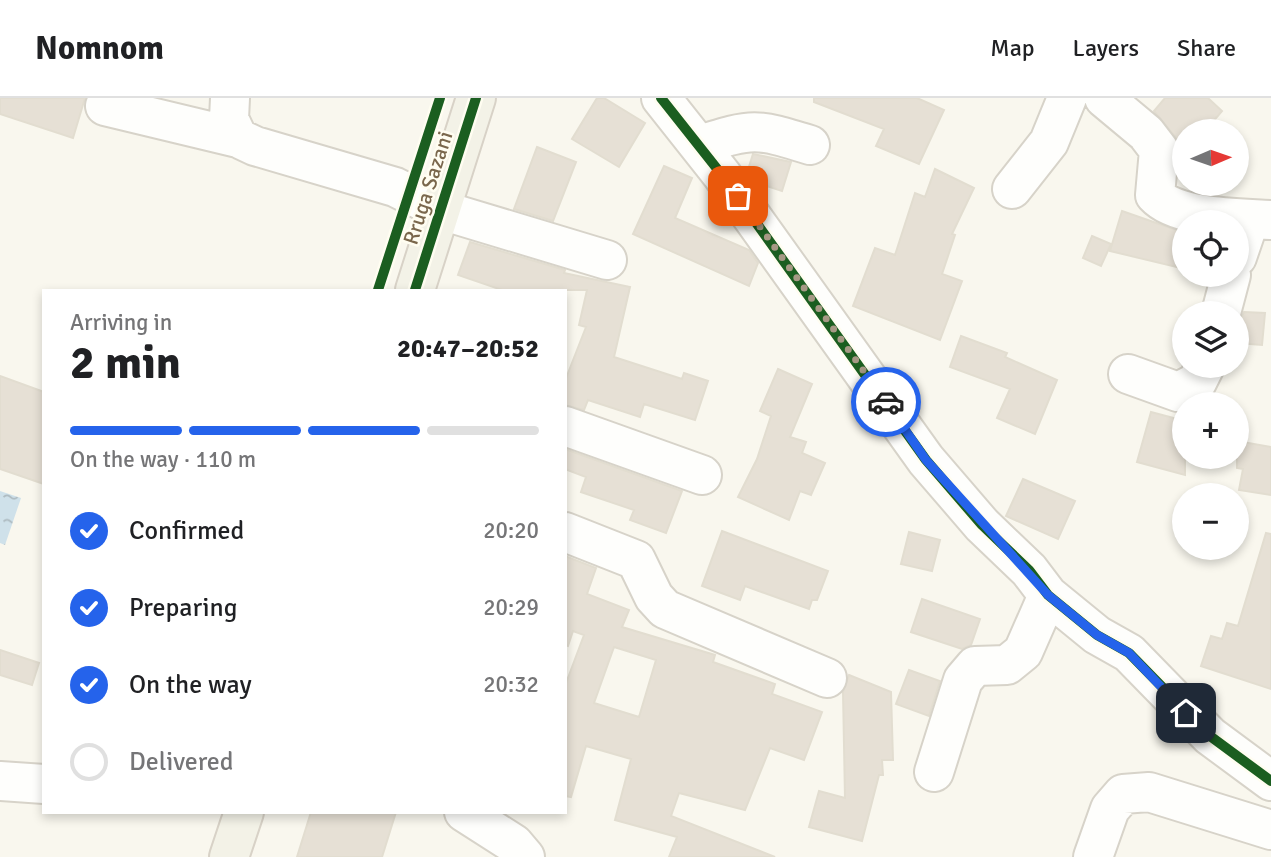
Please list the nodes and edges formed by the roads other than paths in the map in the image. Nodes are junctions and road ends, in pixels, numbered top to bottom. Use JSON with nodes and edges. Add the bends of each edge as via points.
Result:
{"nodes":[{"id":1,"x":230,"y":98,"type":"edge"},
{"id":2,"x":477,"y":98,"type":"edge"},
{"id":3,"x":661,"y":98,"type":"edge"},
{"id":4,"x":1067,"y":98,"type":"edge"},
{"id":5,"x":1104,"y":98,"type":"edge"},
{"id":6,"x":105,"y":106,"type":"dead end"},
{"id":7,"x":237,"y":138,"type":"junction"},
{"id":8,"x":699,"y":145,"type":"junction"},
{"id":9,"x":810,"y":145,"type":"dead end"},
{"id":10,"x":1012,"y":189,"type":"dead end"},
{"id":11,"x":441,"y":210,"type":"junction"},
{"id":12,"x":1260,"y":219,"type":"edge"},
{"id":13,"x":1249,"y":237,"type":"edge"},
{"id":14,"x":607,"y":260,"type":"dead end"},
{"id":15,"x":415,"y":289,"type":"edge"},
{"id":16,"x":1128,"y":374,"type":"dead end"},
{"id":17,"x":1199,"y":378,"type":"edge"},
{"id":18,"x":567,"y":427,"type":"edge"},
{"id":19,"x":702,"y":475,"type":"dead end"},
{"id":20,"x":567,"y":533,"type":"edge"},
{"id":21,"x":1048,"y":595,"type":"junction"},
{"id":22,"x":827,"y":678,"type":"dead end"},
{"id":23,"x":934,"y":772,"type":"dead end"},
{"id":24,"x":1271,"y":780,"type":"edge"},
{"id":25,"x":0,"y":781,"type":"edge"},
{"id":26,"x":42,"y":784,"type":"edge"},
{"id":27,"x":243,"y":814,"type":"edge"},
{"id":28,"x":467,"y":814,"type":"edge"},
{"id":29,"x":1271,"y":830,"type":"edge"},
{"id":30,"x":229,"y":857,"type":"edge"},
{"id":31,"x":525,"y":857,"type":"edge"},
{"id":32,"x":1093,"y":857,"type":"edge"}],
"edges":[{"from":1,"to":7,"type":"street","via":[[229,119]]},
{"from":2,"to":11,"type":"main road","name":"Rruga Sazani"},
{"from":3,"to":8,"type":"street"},
{"from":4,"to":10,"type":"street","via":[[1049,142]]},
{"from":5,"to":12,"type":"street","via":[[1159,150],[1155,195],[1162,203],[1175,209]]},
{"from":6,"to":7,"type":"street"},
{"from":7,"to":11,"type":"street","via":[[395,187]]},
{"from":8,"to":9,"type":"street","via":[[748,130]]},
{"from":8,"to":21,"type":"street","via":[[926,460]]},
{"from":11,"to":14,"type":"street"},
{"from":11,"to":15,"type":"main road","name":"Rruga Sazani"},
{"from":12,"to":13,"type":"street"},
{"from":16,"to":17,"type":"street","via":[[1178,392]]},
{"from":18,"to":19,"type":"street"},
{"from":20,"to":22,"type":"street","via":[[636,560],[654,597],[666,609]]},
{"from":21,"to":23,"type":"street","via":[[1023,652],[1007,665],[975,666],[963,680]]},
{"from":21,"to":24,"type":"street","via":[[1097,635],[1129,653],[1210,736]]},
{"from":25,"to":26,"type":"street"},
{"from":27,"to":30,"type":"main road"},
{"from":28,"to":31,"type":"street"},
{"from":29,"to":32,"type":"street","via":[[1149,792],[1124,793],[1110,809]]}]}
